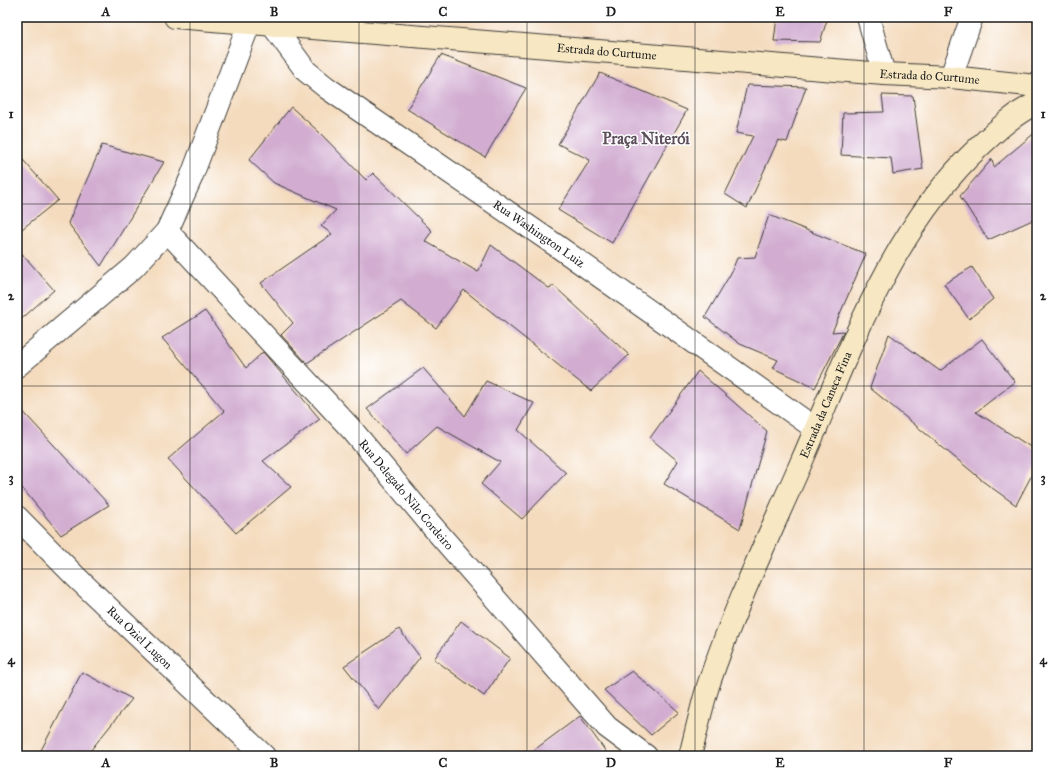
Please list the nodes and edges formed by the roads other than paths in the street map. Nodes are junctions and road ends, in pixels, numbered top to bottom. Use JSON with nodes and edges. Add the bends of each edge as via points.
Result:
{"nodes":[{"id":1,"x":175,"y":17,"type":"edge"},
{"id":2,"x":868,"y":17,"type":"edge"},
{"id":3,"x":972,"y":17,"type":"edge"},
{"id":4,"x":249,"y":24,"type":"junction"},
{"id":5,"x":273,"y":26,"type":"junction"},
{"id":6,"x":884,"y":74,"type":"junction"},
{"id":7,"x":951,"y":77,"type":"junction"},
{"id":8,"x":1002,"y":82,"type":"junction"},
{"id":9,"x":1037,"y":86,"type":"edge"},
{"id":10,"x":1037,"y":103,"type":"edge"},
{"id":11,"x":1016,"y":114,"type":"junction"},
{"id":12,"x":167,"y":231,"type":"junction"},
{"id":13,"x":17,"y":366,"type":"edge"},
{"id":14,"x":816,"y":429,"type":"junction"},
{"id":15,"x":17,"y":517,"type":"edge"},
{"id":16,"x":264,"y":756,"type":"edge"},
{"id":17,"x":646,"y":756,"type":"edge"},
{"id":18,"x":690,"y":756,"type":"edge"}],
"edges":[{"from":1,"to":4,"type":"street","name":"Estrada do Curtume"},
{"from":2,"to":6,"type":"street"},
{"from":3,"to":7,"type":"street"},
{"from":4,"to":5,"type":"street","name":"Estrada do Curtume"},
{"from":4,"to":12,"type":"street","via":[[191,178]]},
{"from":5,"to":6,"type":"street","name":"Estrada do Curtume"},
{"from":5,"to":14,"type":"street","name":"Rua Washington Luiz","via":[[306,71],[327,88]]},
{"from":6,"to":7,"type":"street","name":"Estrada do Curtume"},
{"from":7,"to":8,"type":"street","name":"Estrada do Curtume"},
{"from":8,"to":9,"type":"street","name":"Estrada do Curtume"},
{"from":8,"to":11,"type":"street","via":[[1013,92]]},
{"from":10,"to":11,"type":"street","name":"Estrada da Caneca Fina"},
{"from":11,"to":14,"type":"street","name":"Estrada da Caneca Fina","via":[[957,168],[915,222],[891,261]]},
{"from":12,"to":13,"type":"street","via":[[134,266]]},
{"from":12,"to":17,"type":"street","name":"Rua Delegado Nilo Cordeiro","via":[[353,431],[437,532],[607,727]]},
{"from":14,"to":18,"type":"street","name":"Estrada da Caneca Fina","via":[[736,611],[708,687]]},
{"from":15,"to":16,"type":"street","name":"Rua Oziel Lugon","via":[[75,576]]}]}
